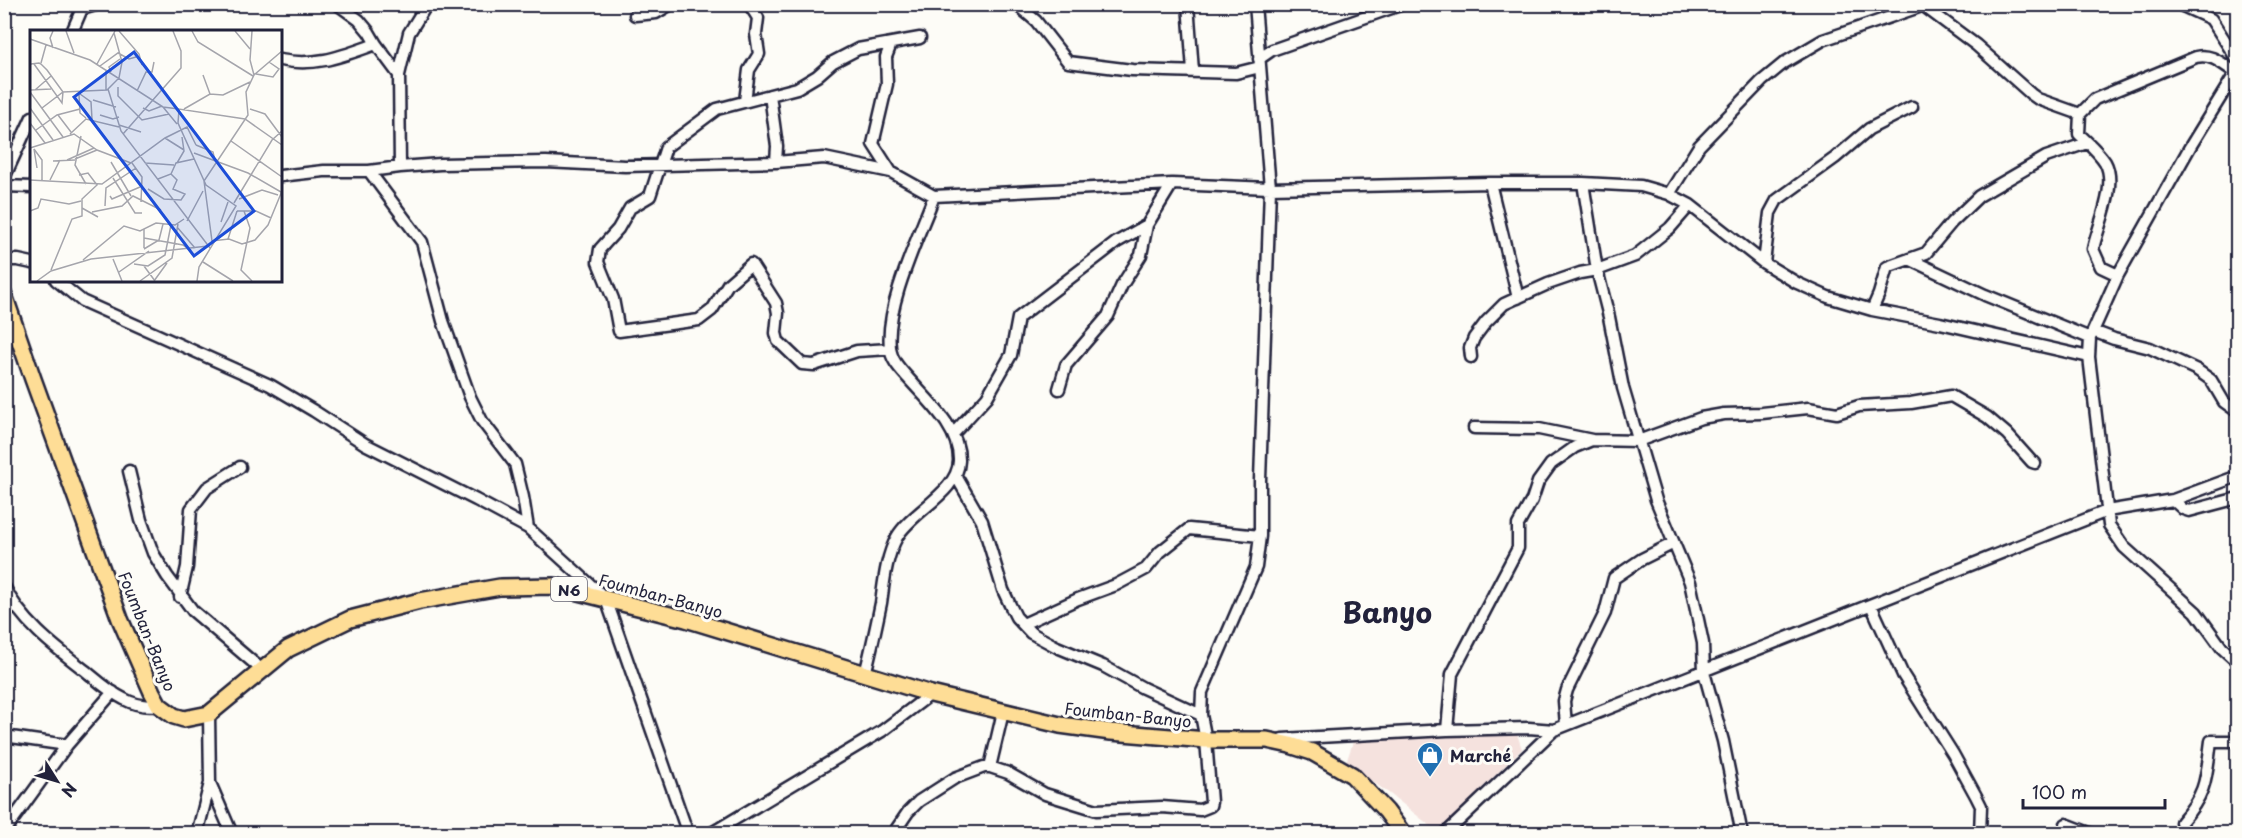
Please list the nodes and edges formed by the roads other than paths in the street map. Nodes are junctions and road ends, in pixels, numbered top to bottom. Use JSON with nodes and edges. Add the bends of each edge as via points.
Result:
{"nodes":[{"id":1,"x":99,"y":4,"type":"edge"},
{"id":2,"x":337,"y":4,"type":"edge"},
{"id":3,"x":427,"y":4,"type":"edge"},
{"id":4,"x":671,"y":4,"type":"edge"},
{"id":5,"x":748,"y":4,"type":"edge"},
{"id":6,"x":1016,"y":4,"type":"edge"},
{"id":7,"x":1188,"y":4,"type":"edge"},
{"id":8,"x":1255,"y":4,"type":"edge"},
{"id":9,"x":1403,"y":4,"type":"edge"},
{"id":10,"x":2178,"y":4,"type":"edge"},
{"id":11,"x":1927,"y":6,"type":"edge"},
{"id":12,"x":83,"y":7,"type":"edge"},
{"id":13,"x":635,"y":15,"type":"dead end"},
{"id":14,"x":73,"y":30,"type":"edge"},
{"id":15,"x":920,"y":38,"type":"dead end"},
{"id":16,"x":375,"y":44,"type":"junction"},
{"id":17,"x":891,"y":44,"type":"junction"},
{"id":18,"x":282,"y":60,"type":"edge"},
{"id":19,"x":1260,"y":63,"type":"junction"},
{"id":20,"x":2237,"y":68,"type":"edge"},
{"id":21,"x":1193,"y":70,"type":"junction"},
{"id":22,"x":399,"y":75,"type":"junction"},
{"id":23,"x":770,"y":95,"type":"junction"},
{"id":24,"x":745,"y":101,"type":"junction"},
{"id":25,"x":1912,"y":107,"type":"dead end"},
{"id":26,"x":2080,"y":114,"type":"junction"},
{"id":27,"x":30,"y":121,"type":"edge"},
{"id":28,"x":2087,"y":143,"type":"junction"},
{"id":29,"x":776,"y":162,"type":"junction"},
{"id":30,"x":660,"y":165,"type":"junction"},
{"id":31,"x":400,"y":167,"type":"junction"},
{"id":32,"x":369,"y":171,"type":"junction"},
{"id":33,"x":891,"y":172,"type":"junction"},
{"id":34,"x":282,"y":176,"type":"edge"},
{"id":35,"x":4,"y":177,"type":"edge"},
{"id":36,"x":1490,"y":183,"type":"junction"},
{"id":37,"x":1582,"y":183,"type":"junction"},
{"id":38,"x":1172,"y":184,"type":"junction"},
{"id":39,"x":4,"y":186,"type":"edge"},
{"id":40,"x":30,"y":188,"type":"edge"},
{"id":41,"x":1270,"y":188,"type":"junction"},
{"id":42,"x":1669,"y":194,"type":"junction"},
{"id":43,"x":934,"y":195,"type":"junction"},
{"id":44,"x":1690,"y":205,"type":"junction"},
{"id":45,"x":1147,"y":225,"type":"junction"},
{"id":46,"x":1909,"y":259,"type":"junction"},
{"id":47,"x":4,"y":260,"type":"edge"},
{"id":48,"x":30,"y":263,"type":"edge"},
{"id":49,"x":1764,"y":263,"type":"junction"},
{"id":50,"x":1597,"y":270,"type":"junction"},
{"id":51,"x":2118,"y":275,"type":"junction"},
{"id":52,"x":59,"y":282,"type":"edge"},
{"id":53,"x":4,"y":295,"type":"edge"},
{"id":54,"x":1518,"y":298,"type":"junction"},
{"id":55,"x":1872,"y":310,"type":"junction"},
{"id":56,"x":2092,"y":335,"type":"junction"},
{"id":57,"x":890,"y":349,"type":"junction"},
{"id":58,"x":1471,"y":357,"type":"dead end"},
{"id":59,"x":2089,"y":357,"type":"junction"},
{"id":60,"x":1059,"y":389,"type":"dead end"},
{"id":61,"x":2238,"y":412,"type":"edge"},
{"id":62,"x":1474,"y":428,"type":"dead end"},
{"id":63,"x":953,"y":434,"type":"junction"},
{"id":64,"x":1592,"y":440,"type":"junction"},
{"id":65,"x":1638,"y":441,"type":"junction"},
{"id":66,"x":2035,"y":463,"type":"dead end"},
{"id":67,"x":240,"y":467,"type":"dead end"},
{"id":68,"x":129,"y":471,"type":"dead end"},
{"id":69,"x":2238,"y":476,"type":"edge"},
{"id":70,"x":956,"y":477,"type":"junction"},
{"id":71,"x":2238,"y":498,"type":"edge"},
{"id":72,"x":2173,"y":500,"type":"junction"},
{"id":73,"x":2107,"y":511,"type":"junction"},
{"id":74,"x":528,"y":528,"type":"junction"},
{"id":75,"x":1260,"y":536,"type":"junction"},
{"id":76,"x":1674,"y":543,"type":"junction"},
{"id":77,"x":4,"y":586,"type":"edge"},
{"id":78,"x":180,"y":597,"type":"junction"},
{"id":79,"x":606,"y":599,"type":"junction"},
{"id":80,"x":1871,"y":605,"type":"junction"},
{"id":81,"x":1023,"y":624,"type":"junction"},
{"id":82,"x":2238,"y":659,"type":"edge"},
{"id":83,"x":261,"y":669,"type":"junction"},
{"id":84,"x":1704,"y":672,"type":"junction"},
{"id":85,"x":865,"y":674,"type":"junction"},
{"id":86,"x":113,"y":692,"type":"junction"},
{"id":87,"x":931,"y":694,"type":"junction"},
{"id":88,"x":159,"y":705,"type":"junction"},
{"id":89,"x":1003,"y":712,"type":"junction"},
{"id":90,"x":209,"y":714,"type":"junction"},
{"id":91,"x":1201,"y":715,"type":"junction"},
{"id":92,"x":1566,"y":725,"type":"junction"},
{"id":93,"x":1446,"y":730,"type":"junction"},
{"id":94,"x":1554,"y":730,"type":"junction"},
{"id":95,"x":4,"y":736,"type":"edge"},
{"id":96,"x":1206,"y":740,"type":"junction"},
{"id":97,"x":1267,"y":740,"type":"junction"},
{"id":98,"x":2238,"y":741,"type":"edge"},
{"id":99,"x":67,"y":745,"type":"junction"},
{"id":100,"x":990,"y":767,"type":"junction"},
{"id":101,"x":210,"y":783,"type":"junction"},
{"id":102,"x":2181,"y":822,"type":"dead end"},
{"id":103,"x":2066,"y":824,"type":"dead end"},
{"id":104,"x":4,"y":832,"type":"edge"},
{"id":105,"x":715,"y":833,"type":"edge"},
{"id":106,"x":197,"y":834,"type":"edge"},
{"id":107,"x":232,"y":834,"type":"edge"},
{"id":108,"x":688,"y":834,"type":"edge"},
{"id":109,"x":893,"y":834,"type":"edge"},
{"id":110,"x":1403,"y":834,"type":"edge"},
{"id":111,"x":1445,"y":834,"type":"edge"},
{"id":112,"x":1742,"y":834,"type":"edge"},
{"id":113,"x":1980,"y":834,"type":"edge"},
{"id":114,"x":2092,"y":834,"type":"edge"}],
"edges":[{"from":1,"to":12,"type":"street"},
{"from":2,"to":16,"type":"street","via":[[358,20]]},
{"from":3,"to":22,"type":"street","via":[[409,33]]},
{"from":4,"to":13,"type":"street","via":[[656,13]]},
{"from":5,"to":24,"type":"street","via":[[758,18],[759,54],[749,70]]},
{"from":6,"to":21,"type":"street","via":[[1036,21],[1068,62],[1132,70]]},
{"from":7,"to":21,"type":"street"},
{"from":8,"to":19,"type":"street"},
{"from":9,"to":19,"type":"street","via":[[1272,50]]},
{"from":10,"to":20,"type":"street","via":[[2211,19]]},
{"from":11,"to":26,"type":"street","via":[[2038,99]]},
{"from":11,"to":42,"type":"street","via":[[1823,40],[1784,63],[1761,81],[1698,146]]},
{"from":12,"to":14,"type":"street"},
{"from":15,"to":17,"type":"street"},
{"from":16,"to":18,"type":"street","via":[[315,63]]},
{"from":16,"to":22,"type":"street"},
{"from":17,"to":23,"type":"street","via":[[858,49],[797,88]]},
{"from":17,"to":33,"type":"street","via":[[886,57],[887,84],[873,144]]},
{"from":19,"to":21,"type":"street","via":[[1236,73]]},
{"from":19,"to":41,"type":"street"},
{"from":20,"to":26,"type":"street","via":[[2205,55],[2196,57],[2095,99]]},
{"from":20,"to":51,"type":"street"},
{"from":22,"to":31,"type":"street"},
{"from":23,"to":24,"type":"street"},
{"from":23,"to":29,"type":"street"},
{"from":24,"to":30,"type":"street","via":[[717,109],[692,127],[666,147]]},
{"from":25,"to":49,"type":"street","via":[[1869,129],[1777,200],[1770,213]]},
{"from":26,"to":28,"type":"street","via":[[2079,134]]},
{"from":27,"to":35,"type":"street"},
{"from":28,"to":46,"type":"street","via":[[2046,157],[1979,196],[1926,253]]},
{"from":28,"to":51,"type":"street","via":[[2106,164],[2109,180],[2093,249],[2101,267]]},
{"from":29,"to":30,"type":"street"},
{"from":29,"to":33,"type":"street","via":[[824,158]]},
{"from":30,"to":31,"type":"street","via":[[546,162]]},
{"from":30,"to":57,"type":"street","via":[[650,196],[630,208],[600,249],[598,262],[613,299],[620,331],[699,320],[712,310],[728,284],[751,264],[776,303],[778,341],[802,364],[814,365],[857,351]]},
{"from":31,"to":32,"type":"street"},
{"from":32,"to":34,"type":"street"},
{"from":32,"to":74,"type":"street","via":[[422,242],[443,321],[470,397],[482,421],[515,464]]},
{"from":33,"to":43,"type":"street"},
{"from":36,"to":37,"type":"street"},
{"from":36,"to":41,"type":"street"},
{"from":36,"to":54,"type":"street"},
{"from":37,"to":42,"type":"street","via":[[1641,186]]},
{"from":37,"to":50,"type":"street"},
{"from":38,"to":41,"type":"street"},
{"from":38,"to":43,"type":"street"},
{"from":38,"to":45,"type":"street"},
{"from":39,"to":40,"type":"street"},
{"from":41,"to":75,"type":"street"},
{"from":42,"to":44,"type":"street"},
{"from":43,"to":57,"type":"street","via":[[889,324]]},
{"from":44,"to":49,"type":"street"},
{"from":44,"to":50,"type":"street","via":[[1681,218],[1644,249]]},
{"from":45,"to":60,"type":"street","via":[[1141,255],[1108,316],[1066,365]]},
{"from":45,"to":63,"type":"street","via":[[1117,242],[1018,318],[1011,355],[987,397]]},
{"from":46,"to":55,"type":"street","via":[[1887,267]]},
{"from":46,"to":56,"type":"street","via":[[1985,295]]},
{"from":47,"to":48,"type":"street"},
{"from":49,"to":55,"type":"street","via":[[1810,290]]},
{"from":50,"to":54,"type":"street"},
{"from":50,"to":65,"type":"street"},
{"from":51,"to":56,"type":"street"},
{"from":52,"to":74,"type":"street","via":[[82,301],[270,385],[365,444]]},
{"from":53,"to":88,"type":"highway","name":"Foumban-Banyo","via":[[120,619]]},
{"from":54,"to":58,"type":"street","via":[[1496,311],[1479,330]]},
{"from":55,"to":59,"type":"street"},
{"from":56,"to":59,"type":"street"},
{"from":56,"to":61,"type":"street","via":[[2150,348],[2197,370],[2211,380],[2224,402]]},
{"from":57,"to":63,"type":"street","via":[[898,367]]},
{"from":59,"to":73,"type":"street"},
{"from":62,"to":64,"type":"street","via":[[1539,429]]},
{"from":63,"to":70,"type":"street","via":[[959,461]]},
{"from":64,"to":65,"type":"street"},
{"from":64,"to":93,"type":"street","via":[[1551,464],[1538,482],[1533,500],[1518,525],[1518,548],[1452,674]]},
{"from":65,"to":66,"type":"street","via":[[1701,418],[1724,414],[1808,408],[1838,413],[1859,406],[1951,396],[1987,417]]},
{"from":65,"to":76,"type":"street"},
{"from":67,"to":78,"type":"street","via":[[207,488],[191,509],[187,567]]},
{"from":68,"to":78,"type":"street","via":[[153,553]]},
{"from":69,"to":72,"type":"street"},
{"from":70,"to":81,"type":"street","via":[[982,521],[1003,591]]},
{"from":70,"to":85,"type":"street","via":[[897,537]]},
{"from":71,"to":72,"type":"street","via":[[2189,511]]},
{"from":72,"to":73,"type":"street"},
{"from":73,"to":80,"type":"street"},
{"from":73,"to":82,"type":"street","via":[[2109,525],[2124,548],[2196,612],[2222,648]]},
{"from":74,"to":79,"type":"street"},
{"from":75,"to":81,"type":"street","via":[[1189,529],[1146,569]]},
{"from":75,"to":91,"type":"street","via":[[1256,567],[1202,692]]},
{"from":76,"to":84,"type":"street","via":[[1695,602]]},
{"from":76,"to":92,"type":"street","via":[[1642,559],[1611,582],[1605,613],[1567,690]]},
{"from":77,"to":86,"type":"street","via":[[39,632]]},
{"from":78,"to":83,"type":"street"},
{"from":79,"to":83,"type":"highway","name":"Foumban-Banyo","number":"N6","via":[[537,586],[500,587],[420,601],[350,619],[288,649]]},
{"from":79,"to":85,"type":"highway","name":"Foumban-Banyo","number":"N6","via":[[686,619]]},
{"from":79,"to":108,"type":"street"},
{"from":80,"to":84,"type":"street"},
{"from":80,"to":113,"type":"street","via":[[1903,675],[1976,796]]},
{"from":81,"to":91,"type":"street","via":[[1056,647]]},
{"from":83,"to":90,"type":"highway","name":"Foumban-Banyo","number":"N6"},
{"from":84,"to":92,"type":"street"},
{"from":84,"to":112,"type":"street"},
{"from":85,"to":87,"type":"highway","name":"Foumban-Banyo","number":"N6"},
{"from":86,"to":88,"type":"street","via":[[147,707]]},
{"from":86,"to":99,"type":"street"},
{"from":87,"to":89,"type":"highway","name":"Foumban-Banyo","number":"N6"},
{"from":87,"to":105,"type":"street","via":[[882,731]]},
{"from":88,"to":90,"type":"highway","name":"Foumban-Banyo","via":[[167,713],[184,719]]},
{"from":89,"to":96,"type":"highway","name":"Foumban-Banyo","number":"N6","via":[[1091,730]]},
{"from":89,"to":100,"type":"street"},
{"from":90,"to":101,"type":"street"},
{"from":91,"to":96,"type":"street"},
{"from":92,"to":94,"type":"street"},
{"from":93,"to":94,"type":"street"},
{"from":93,"to":97,"type":"street"},
{"from":94,"to":111,"type":"street"},
{"from":95,"to":99,"type":"street"},
{"from":96,"to":97,"type":"highway","name":"Foumban-Banyo","number":"N6"},
{"from":96,"to":100,"type":"street","via":[[1211,802],[1207,809],[1200,810],[1097,810],[1045,794]]},
{"from":97,"to":110,"type":"highway","name":"Foumban-Banyo","number":"N6","via":[[1312,752],[1352,775]]},
{"from":98,"to":102,"type":"street","via":[[2211,741],[2205,783],[2197,805]]},
{"from":99,"to":104,"type":"street"},
{"from":100,"to":109,"type":"street","via":[[976,769],[936,789],[908,812]]},
{"from":101,"to":106,"type":"street"},
{"from":101,"to":107,"type":"street"},
{"from":103,"to":114,"type":"street"}]}
